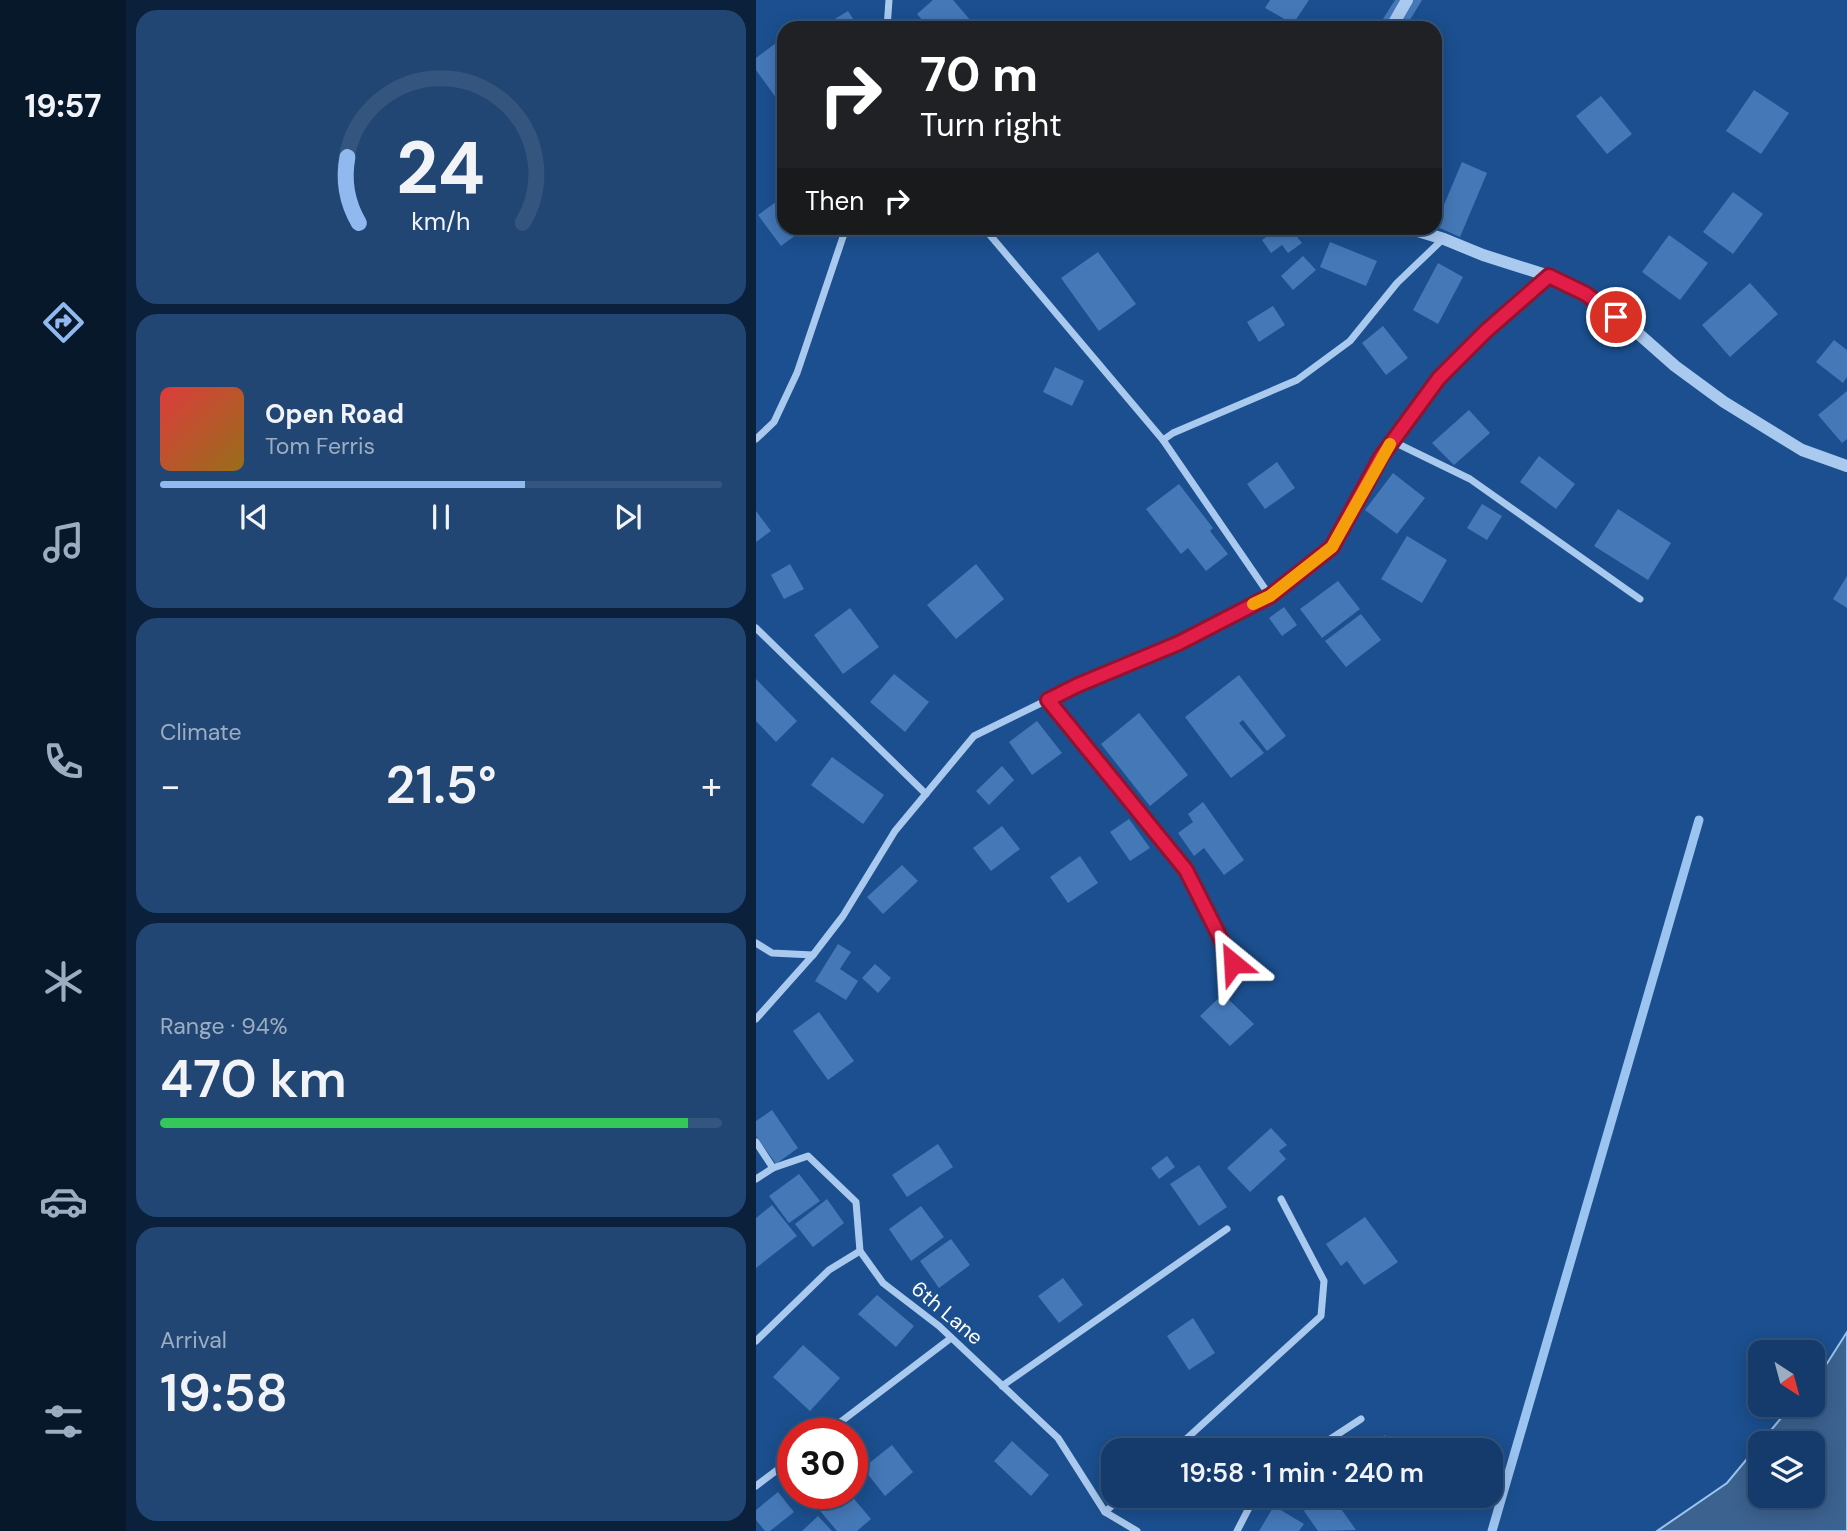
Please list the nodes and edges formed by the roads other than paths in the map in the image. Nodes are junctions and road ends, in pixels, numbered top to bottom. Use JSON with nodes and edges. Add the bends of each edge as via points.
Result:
{"nodes":[{"id":1,"x":889,"y":0,"type":"edge"},
{"id":2,"x":1406,"y":0,"type":"edge"},
{"id":3,"x":888,"y":21,"type":"edge"},
{"id":4,"x":1395,"y":21,"type":"edge"},
{"id":5,"x":844,"y":235,"type":"edge"},
{"id":6,"x":990,"y":235,"type":"edge"},
{"id":7,"x":1431,"y":235,"type":"edge"},
{"id":8,"x":1444,"y":239,"type":"junction"},
{"id":9,"x":1549,"y":276,"type":"junction"},
{"id":10,"x":756,"y":439,"type":"edge"},
{"id":11,"x":1163,"y":440,"type":"junction"},
{"id":12,"x":1392,"y":441,"type":"junction"},
{"id":13,"x":1847,"y":466,"type":"edge"},
{"id":14,"x":1270,"y":596,"type":"junction"},
{"id":15,"x":1640,"y":599,"type":"dead end"},
{"id":16,"x":756,"y":628,"type":"edge"},
{"id":17,"x":1048,"y":700,"type":"junction"},
{"id":18,"x":926,"y":793,"type":"junction"},
{"id":19,"x":756,"y":943,"type":"edge"},
{"id":20,"x":813,"y":956,"type":"junction"},
{"id":21,"x":1233,"y":963,"type":"dead end"},
{"id":22,"x":756,"y":1019,"type":"edge"},
{"id":23,"x":756,"y":1142,"type":"edge"},
{"id":24,"x":772,"y":1168,"type":"junction"},
{"id":25,"x":756,"y":1179,"type":"edge"},
{"id":26,"x":1281,"y":1199,"type":"dead end"},
{"id":27,"x":1227,"y":1229,"type":"dead end"},
{"id":28,"x":860,"y":1251,"type":"junction"},
{"id":29,"x":951,"y":1338,"type":"junction"},
{"id":30,"x":756,"y":1341,"type":"edge"},
{"id":31,"x":1002,"y":1386,"type":"junction"},
{"id":32,"x":846,"y":1418,"type":"edge"},
{"id":33,"x":1361,"y":1419,"type":"dead end"},
{"id":34,"x":1187,"y":1438,"type":"edge"},
{"id":35,"x":1332,"y":1438,"type":"edge"},
{"id":36,"x":777,"y":1470,"type":"edge"},
{"id":37,"x":756,"y":1486,"type":"edge"},
{"id":38,"x":1110,"y":1508,"type":"edge"},
{"id":39,"x":1249,"y":1508,"type":"edge"},
{"id":40,"x":1105,"y":1512,"type":"junction"},
{"id":41,"x":1137,"y":1531,"type":"edge"},
{"id":42,"x":1237,"y":1531,"type":"edge"}],
"edges":[{"from":1,"to":3,"type":"street"},
{"from":2,"to":4,"type":"street"},
{"from":5,"to":10,"type":"street","via":[[797,373],[774,422]]},
{"from":6,"to":11,"type":"street"},
{"from":7,"to":8,"type":"street"},
{"from":8,"to":9,"type":"street"},
{"from":8,"to":11,"type":"street","via":[[1397,283],[1350,341],[1297,380]]},
{"from":9,"to":12,"type":"street","via":[[1439,378]]},
{"from":9,"to":13,"type":"street","via":[[1586,294],[1724,402],[1802,450]]},
{"from":11,"to":14,"type":"street"},
{"from":12,"to":14,"type":"street","via":[[1332,547]]},
{"from":12,"to":15,"type":"street","via":[[1470,479]]},
{"from":14,"to":17,"type":"street","via":[[1179,643]]},
{"from":16,"to":18,"type":"street"},
{"from":17,"to":18,"type":"street","via":[[974,736]]},
{"from":17,"to":21,"type":"street","via":[[1186,870]]},
{"from":18,"to":20,"type":"street","via":[[895,831]]},
{"from":19,"to":20,"type":"street","via":[[772,953]]},
{"from":20,"to":22,"type":"street"},
{"from":23,"to":24,"type":"street"},
{"from":24,"to":25,"type":"street"},
{"from":24,"to":28,"type":"street","via":[[808,1156],[856,1202]]},
{"from":26,"to":34,"type":"street","via":[[1324,1280],[1321,1316]]},
{"from":27,"to":31,"type":"street"},
{"from":28,"to":29,"type":"street","name":"6th Lane","via":[[883,1283]]},
{"from":28,"to":30,"type":"street","via":[[829,1270]]},
{"from":29,"to":31,"type":"street","name":"6th Lane"},
{"from":29,"to":32,"type":"street"},
{"from":31,"to":40,"type":"street","name":"6th Lane","via":[[1058,1438]]},
{"from":33,"to":35,"type":"street"},
{"from":36,"to":37,"type":"street"},
{"from":38,"to":40,"type":"street"},
{"from":39,"to":42,"type":"street"},
{"from":40,"to":41,"type":"street","name":"6th Lane"}]}
